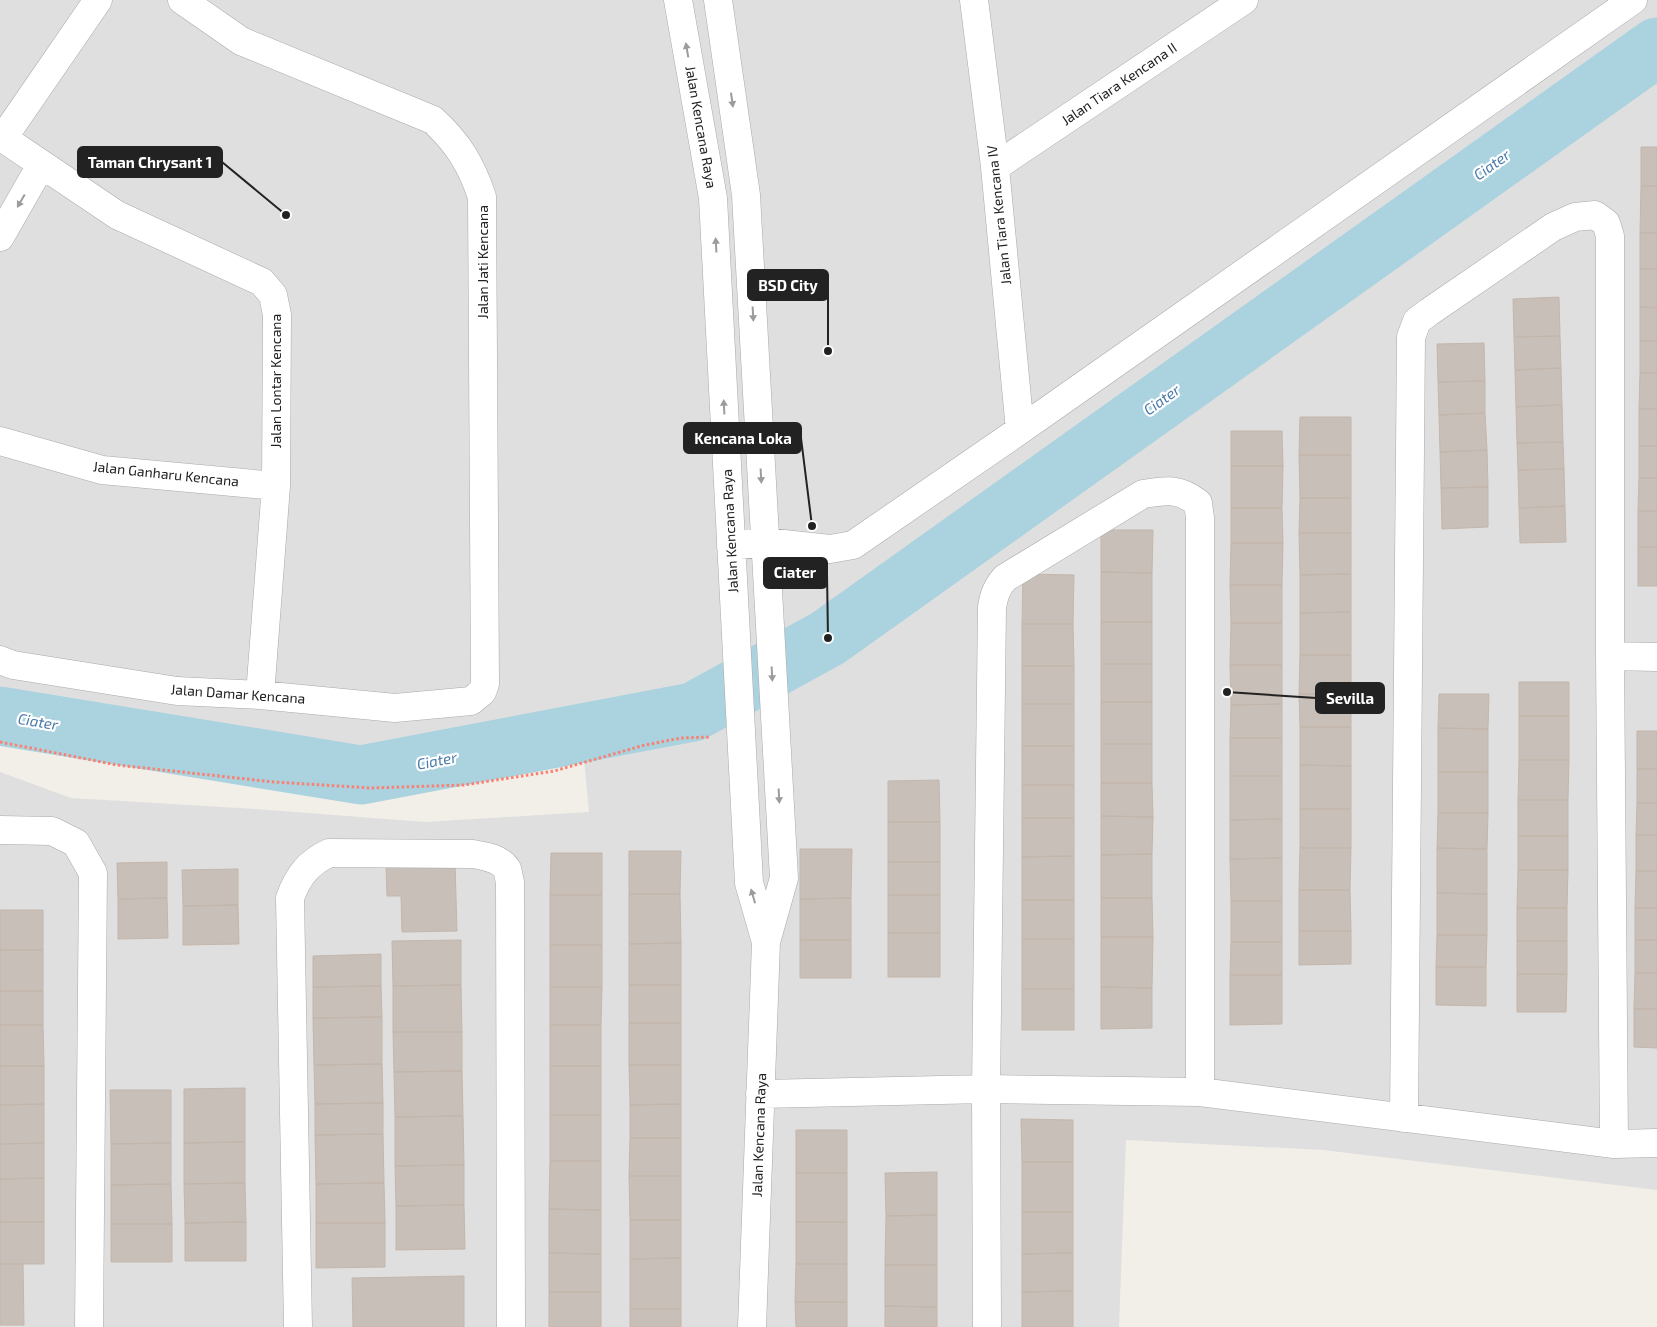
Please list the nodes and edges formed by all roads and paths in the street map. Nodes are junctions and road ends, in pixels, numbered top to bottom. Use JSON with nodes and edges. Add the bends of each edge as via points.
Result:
{"nodes":[{"id":1,"x":98,"y":0,"type":"edge"},
{"id":2,"x":182,"y":0,"type":"edge"},
{"id":3,"x":678,"y":0,"type":"edge"},
{"id":4,"x":718,"y":0,"type":"edge"},
{"id":5,"x":974,"y":0,"type":"edge"},
{"id":6,"x":1244,"y":0,"type":"edge"},
{"id":7,"x":1634,"y":0,"type":"edge"},
{"id":8,"x":1,"y":137,"type":"edge"},
{"id":9,"x":41,"y":164,"type":"junction"},
{"id":10,"x":995,"y":167,"type":"junction"},
{"id":11,"x":0,"y":237,"type":"edge"},
{"id":12,"x":1020,"y":430,"type":"junction"},
{"id":13,"x":0,"y":441,"type":"edge"},
{"id":14,"x":276,"y":486,"type":"junction"},
{"id":15,"x":765,"y":542,"type":"junction"},
{"id":16,"x":731,"y":546,"type":"junction"},
{"id":17,"x":1610,"y":656,"type":"junction"},
{"id":18,"x":1657,"y":657,"type":"edge"},
{"id":19,"x":0,"y":660,"type":"edge"},
{"id":20,"x":260,"y":695,"type":"junction"},
{"id":21,"x":478,"y":698,"type":"joint"},
{"id":22,"x":741,"y":736,"type":"junction"},
{"id":23,"x":0,"y":742,"type":"edge"},
{"id":24,"x":0,"y":830,"type":"edge"},
{"id":25,"x":766,"y":942,"type":"junction"},
{"id":26,"x":986,"y":1088,"type":"junction"},
{"id":27,"x":1200,"y":1092,"type":"junction"},
{"id":28,"x":760,"y":1094,"type":"junction"},
{"id":29,"x":1404,"y":1118,"type":"junction"},
{"id":30,"x":1657,"y":1143,"type":"edge"},
{"id":31,"x":1614,"y":1144,"type":"junction"},
{"id":32,"x":89,"y":1327,"type":"edge"},
{"id":33,"x":298,"y":1327,"type":"edge"},
{"id":34,"x":511,"y":1327,"type":"edge"},
{"id":35,"x":752,"y":1327,"type":"edge"},
{"id":36,"x":987,"y":1327,"type":"edge"}],
"edges":[{"from":1,"to":8,"type":"street"},
{"from":2,"to":21,"type":"street","name":"Jalan Jati Kencana","via":[[240,41],[433,120],[449,135],[474,173],[482,197],[486,654],[485,684]]},
{"from":16,"to":3,"type":"street","name":"Jalan Kencana Raya","one_way":true,"via":[[713,198]]},
{"from":4,"to":15,"type":"street","name":"Jalan Kencana Raya","one_way":true,"via":[[746,195]]},
{"from":5,"to":10,"type":"street","name":"Jalan Tiara Kencana IV"},
{"from":6,"to":10,"type":"street","name":"Jalan Tiara Kencana II"},
{"from":7,"to":12,"type":"street"},
{"from":8,"to":9,"type":"street","name":"Jalan Lontar Kencana"},
{"from":9,"to":11,"type":"street","one_way":true},
{"from":9,"to":14,"type":"street","name":"Jalan Lontar Kencana","via":[[117,216],[262,282],[273,295],[277,315]]},
{"from":10,"to":12,"type":"street","name":"Jalan Tiara Kencana IV"},
{"from":12,"to":15,"type":"street","via":[[853,545],[830,549]]},
{"from":13,"to":14,"type":"street","name":"Jalan Ganharu Kencana","via":[[102,470]]},
{"from":14,"to":20,"type":"street","name":"Jalan Lontar Kencana"},
{"from":15,"to":16,"type":"street"},
{"from":15,"to":25,"type":"street","name":"Jalan Kencana Raya","one_way":true,"via":[[784,878]]},
{"from":16,"to":22,"type":"street","name":"Jalan Kencana Raya"},
{"from":17,"to":18,"type":"street"},
{"from":17,"to":29,"type":"street","via":[[1610,236],[1606,223],[1596,215],[1575,217],[1552,227],[1417,321],[1411,337]]},
{"from":17,"to":31,"type":"street"},
{"from":19,"to":20,"type":"street","name":"Jalan Damar Kencana","via":[[13,665],[177,691]]},
{"from":20,"to":21,"type":"street","name":"Jalan Damar Kencana","via":[[395,708]]},
{"from":22,"to":23,"type":"path","via":[[681,738],[554,771],[464,785],[371,788],[274,782],[117,765]]},
{"from":25,"to":22,"type":"street","name":"Jalan Kencana Raya","one_way":true,"via":[[749,883]]},
{"from":24,"to":32,"type":"street","via":[[52,831],[76,843],[93,873]]},
{"from":25,"to":28,"type":"street","name":"Jalan Kencana Raya"},
{"from":26,"to":27,"type":"street"},
{"from":26,"to":27,"type":"street","via":[[992,607],[995,594],[1006,578],[1144,494],[1164,491],[1186,494],[1198,503],[1200,518]]},
{"from":26,"to":28,"type":"street"},
{"from":26,"to":36,"type":"street"},
{"from":27,"to":29,"type":"street"},
{"from":28,"to":35,"type":"street","name":"Jalan Kencana Raya"},
{"from":29,"to":31,"type":"street"},
{"from":30,"to":31,"type":"street"},
{"from":33,"to":34,"type":"street","via":[[290,898],[306,869],[329,853],[473,854],[498,861],[506,869],[510,882]]}]}
